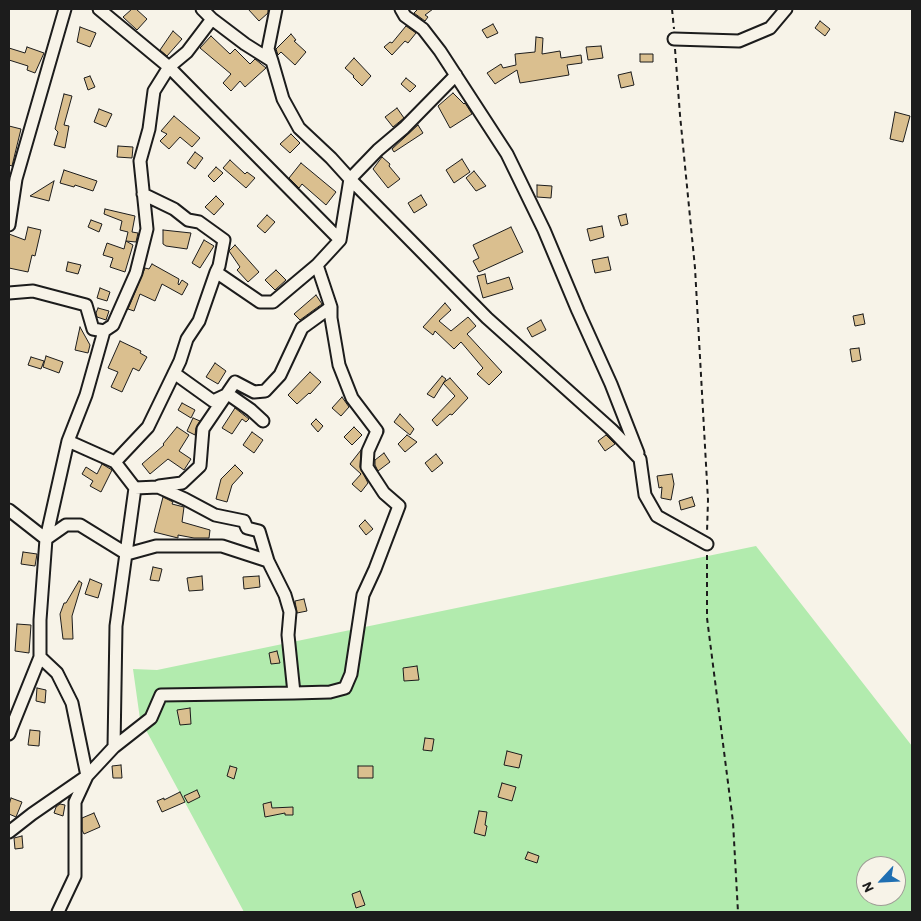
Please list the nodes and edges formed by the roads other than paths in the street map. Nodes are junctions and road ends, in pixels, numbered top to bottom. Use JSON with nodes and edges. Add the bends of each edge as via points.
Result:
{"nodes":[{"id":1,"x":65,"y":9,"type":"edge"},
{"id":2,"x":99,"y":9,"type":"edge"},
{"id":3,"x":202,"y":9,"type":"edge"},
{"id":4,"x":276,"y":9,"type":"edge"},
{"id":5,"x":401,"y":9,"type":"edge"},
{"id":6,"x":786,"y":9,"type":"edge"},
{"id":7,"x":212,"y":19,"type":"junction"},
{"id":8,"x":674,"y":39,"type":"road end"},
{"id":9,"x":272,"y":61,"type":"junction"},
{"id":10,"x":169,"y":67,"type":"junction"},
{"id":11,"x":456,"y":75,"type":"junction"},
{"id":12,"x":350,"y":179,"type":"junction"},
{"id":13,"x":143,"y":194,"type":"junction"},
{"id":14,"x":9,"y":226,"type":"edge"},
{"id":15,"x":340,"y":240,"type":"junction"},
{"id":16,"x":317,"y":264,"type":"junction"},
{"id":17,"x":216,"y":272,"type":"junction"},
{"id":18,"x":9,"y":293,"type":"edge"},
{"id":19,"x":331,"y":307,"type":"junction"},
{"id":20,"x":104,"y":330,"type":"junction"},
{"id":21,"x":174,"y":372,"type":"junction"},
{"id":22,"x":228,"y":394,"type":"junction"},
{"id":23,"x":263,"y":421,"type":"dead end"},
{"id":24,"x":68,"y":441,"type":"junction"},
{"id":25,"x":640,"y":459,"type":"junction"},
{"id":26,"x":115,"y":462,"type":"junction"},
{"id":27,"x":158,"y":487,"type":"junction"},
{"id":28,"x":135,"y":488,"type":"junction"},
{"id":29,"x":9,"y":510,"type":"edge"},
{"id":30,"x":46,"y":539,"type":"junction"},
{"id":31,"x":707,"y":544,"type":"road end"},
{"id":32,"x":127,"y":554,"type":"junction"},
{"id":33,"x":268,"y":561,"type":"junction"},
{"id":34,"x":40,"y":657,"type":"junction"},
{"id":35,"x":294,"y":693,"type":"junction"},
{"id":36,"x":9,"y":734,"type":"edge"},
{"id":37,"x":114,"y":747,"type":"junction"},
{"id":38,"x":87,"y":776,"type":"junction"},
{"id":39,"x":9,"y":832,"type":"edge"},
{"id":40,"x":58,"y":912,"type":"edge"}],
"edges":[{"from":1,"to":14,"type":"street","via":[[16,179]]},
{"from":2,"to":10,"type":"street"},
{"from":3,"to":7,"type":"street"},
{"from":4,"to":9,"type":"street","via":[[268,49]]},
{"from":5,"to":11,"type":"street","via":[[423,29]]},
{"from":6,"to":8,"type":"street","via":[[770,28],[739,41]]},
{"from":7,"to":9,"type":"street"},
{"from":7,"to":10,"type":"street","via":[[187,52]]},
{"from":9,"to":12,"type":"street","via":[[283,99],[299,128]]},
{"from":10,"to":13,"type":"street","via":[[154,91],[150,130],[140,162]]},
{"from":10,"to":15,"type":"street"},
{"from":11,"to":12,"type":"street"},
{"from":11,"to":25,"type":"street","via":[[507,154],[544,230]]},
{"from":12,"to":15,"type":"street"},
{"from":12,"to":25,"type":"street","via":[[487,318]]},
{"from":13,"to":17,"type":"street","via":[[174,209],[188,220],[199,222],[224,240]]},
{"from":13,"to":20,"type":"street","via":[[147,228],[136,273],[113,325]]},
{"from":15,"to":16,"type":"street"},
{"from":16,"to":17,"type":"street","via":[[273,302],[260,302]]},
{"from":16,"to":19,"type":"street"},
{"from":17,"to":21,"type":"street","via":[[199,321],[187,339]]},
{"from":18,"to":20,"type":"street","via":[[33,291],[86,305],[93,329]]},
{"from":19,"to":22,"type":"street","via":[[302,328],[280,374],[265,391],[254,392],[235,382]]},
{"from":19,"to":35,"type":"street","via":[[340,365],[352,398],[377,431],[368,451],[367,467],[384,493],[399,506],[363,595],[351,674],[345,688],[330,692]]},
{"from":20,"to":24,"type":"street","via":[[86,395]]},
{"from":21,"to":22,"type":"street","via":[[213,401]]},
{"from":21,"to":26,"type":"street","via":[[148,427]]},
{"from":22,"to":23,"type":"street"},
{"from":22,"to":27,"type":"street","via":[[203,429],[200,466],[182,483]]},
{"from":24,"to":26,"type":"street"},
{"from":24,"to":30,"type":"street"},
{"from":25,"to":31,"type":"street","via":[[645,495],[657,516]]},
{"from":26,"to":28,"type":"street"},
{"from":27,"to":28,"type":"street"},
{"from":27,"to":33,"type":"street","via":[[215,515],[244,521],[247,528],[260,531]]},
{"from":28,"to":32,"type":"street"},
{"from":29,"to":30,"type":"street"},
{"from":30,"to":32,"type":"street","via":[[66,525],[80,525]]},
{"from":30,"to":34,"type":"street"},
{"from":32,"to":33,"type":"street","via":[[156,546],[222,546]]},
{"from":32,"to":37,"type":"street","via":[[116,626]]},
{"from":33,"to":35,"type":"street","via":[[290,612],[288,634]]},
{"from":34,"to":36,"type":"street"},
{"from":34,"to":38,"type":"street","via":[[56,673],[72,703]]},
{"from":35,"to":37,"type":"street","via":[[161,695],[151,718]]},
{"from":37,"to":38,"type":"street"},
{"from":38,"to":39,"type":"street"},
{"from":38,"to":40,"type":"street","via":[[75,802],[75,876]]}]}
